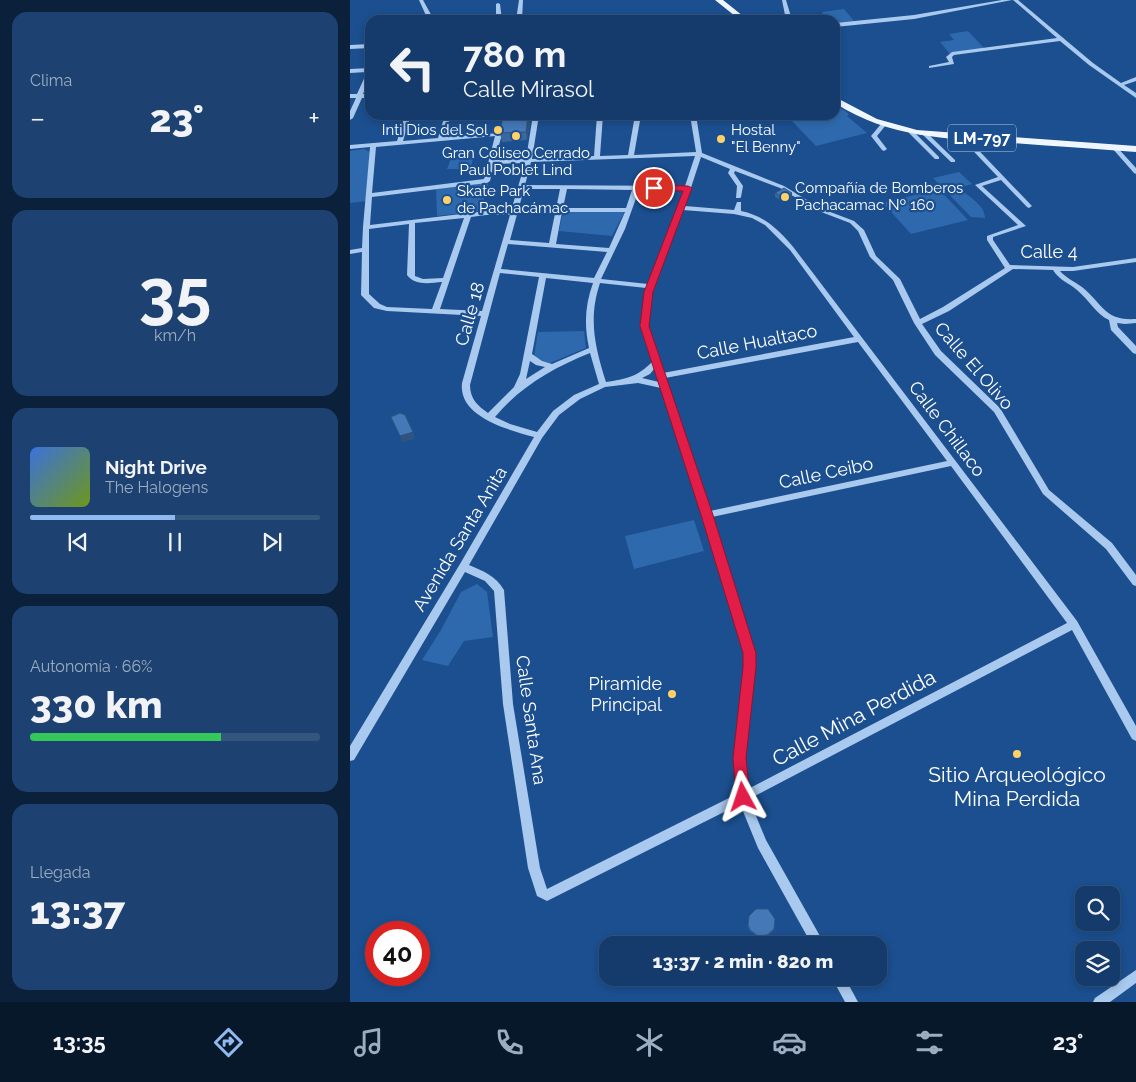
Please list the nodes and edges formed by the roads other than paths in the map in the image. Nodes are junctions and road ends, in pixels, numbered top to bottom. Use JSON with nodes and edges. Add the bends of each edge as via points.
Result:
{"nodes":[{"id":1,"x":421,"y":0,"type":"edge"},
{"id":2,"x":521,"y":0,"type":"edge"},
{"id":3,"x":714,"y":0,"type":"edge"},
{"id":4,"x":719,"y":0,"type":"edge"},
{"id":5,"x":784,"y":0,"type":"edge"},
{"id":6,"x":1010,"y":0,"type":"edge"},
{"id":7,"x":1015,"y":0,"type":"edge"},
{"id":8,"x":498,"y":4,"type":"dead end"},
{"id":9,"x":428,"y":15,"type":"edge"},
{"id":10,"x":499,"y":15,"type":"edge"},
{"id":11,"x":520,"y":15,"type":"edge"},
{"id":12,"x":733,"y":15,"type":"edge"},
{"id":13,"x":738,"y":15,"type":"edge"},
{"id":14,"x":788,"y":15,"type":"edge"},
{"id":15,"x":840,"y":24,"type":"edge"},
{"id":16,"x":1062,"y":40,"type":"junction"},
{"id":17,"x":365,"y":46,"type":"edge"},
{"id":18,"x":350,"y":47,"type":"edge"},
{"id":19,"x":931,"y":67,"type":"dead end"},
{"id":20,"x":350,"y":71,"type":"edge"},
{"id":21,"x":365,"y":71,"type":"edge"},
{"id":22,"x":1136,"y":79,"type":"edge"},
{"id":23,"x":365,"y":82,"type":"edge"},
{"id":24,"x":1120,"y":85,"type":"junction"},
{"id":25,"x":350,"y":96,"type":"edge"},
{"id":26,"x":359,"y":96,"type":"junction"},
{"id":27,"x":365,"y":96,"type":"edge"},
{"id":28,"x":1136,"y":96,"type":"edge"},
{"id":29,"x":840,"y":103,"type":"edge"},
{"id":30,"x":350,"y":118,"type":"edge"},
{"id":31,"x":407,"y":120,"type":"edge"},
{"id":32,"x":446,"y":120,"type":"edge"},
{"id":33,"x":535,"y":120,"type":"edge"},
{"id":34,"x":600,"y":120,"type":"edge"},
{"id":35,"x":637,"y":120,"type":"edge"},
{"id":36,"x":694,"y":120,"type":"edge"},
{"id":37,"x":883,"y":125,"type":"junction"},
{"id":38,"x":911,"y":132,"type":"junction"},
{"id":39,"x":925,"y":134,"type":"junction"},
{"id":40,"x":962,"y":136,"type":"junction"},
{"id":41,"x":441,"y":138,"type":"junction"},
{"id":42,"x":400,"y":142,"type":"junction"},
{"id":43,"x":373,"y":145,"type":"junction"},
{"id":44,"x":350,"y":147,"type":"edge"},
{"id":45,"x":1114,"y":148,"type":"junction"},
{"id":46,"x":1133,"y":148,"type":"edge"},
{"id":47,"x":884,"y":149,"type":"dead end"},
{"id":48,"x":699,"y":154,"type":"junction"},
{"id":49,"x":631,"y":156,"type":"junction"},
{"id":50,"x":597,"y":158,"type":"junction"},
{"id":51,"x":937,"y":158,"type":"dead end"},
{"id":52,"x":529,"y":160,"type":"junction"},
{"id":53,"x":953,"y":161,"type":"dead end"},
{"id":54,"x":491,"y":162,"type":"junction"},
{"id":55,"x":734,"y":167,"type":"junction"},
{"id":56,"x":1136,"y":172,"type":"edge"},
{"id":57,"x":1002,"y":178,"type":"junction"},
{"id":58,"x":487,"y":180,"type":"joint"},
{"id":59,"x":522,"y":187,"type":"junction"},
{"id":60,"x":564,"y":187,"type":"junction"},
{"id":61,"x":636,"y":188,"type":"junction"},
{"id":62,"x":688,"y":188,"type":"junction"},
{"id":63,"x":370,"y":195,"type":"junction"},
{"id":64,"x":1029,"y":206,"type":"dead end"},
{"id":65,"x":681,"y":208,"type":"junction"},
{"id":66,"x":559,"y":210,"type":"junction"},
{"id":67,"x":629,"y":210,"type":"junction"},
{"id":68,"x":515,"y":213,"type":"junction"},
{"id":69,"x":737,"y":213,"type":"junction"},
{"id":70,"x":468,"y":215,"type":"junction"},
{"id":71,"x":412,"y":222,"type":"junction"},
{"id":72,"x":366,"y":227,"type":"junction"},
{"id":73,"x":506,"y":242,"type":"junction"},
{"id":74,"x":552,"y":246,"type":"junction"},
{"id":75,"x":365,"y":250,"type":"junction"},
{"id":76,"x":612,"y":250,"type":"junction"},
{"id":77,"x":350,"y":252,"type":"edge"},
{"id":78,"x":1136,"y":260,"type":"edge"},
{"id":79,"x":1009,"y":268,"type":"junction"},
{"id":80,"x":1054,"y":269,"type":"junction"},
{"id":81,"x":497,"y":271,"type":"junction"},
{"id":82,"x":543,"y":276,"type":"junction"},
{"id":83,"x":445,"y":280,"type":"junction"},
{"id":84,"x":596,"y":281,"type":"junction"},
{"id":85,"x":650,"y":286,"type":"junction"},
{"id":86,"x":435,"y":312,"type":"junction"},
{"id":87,"x":486,"y":314,"type":"junction"},
{"id":88,"x":1112,"y":320,"type":"junction"},
{"id":89,"x":1136,"y":322,"type":"edge"},
{"id":90,"x":918,"y":323,"type":"junction"},
{"id":91,"x":859,"y":339,"type":"junction"},
{"id":92,"x":593,"y":349,"type":"junction"},
{"id":93,"x":1136,"y":351,"type":"edge"},
{"id":94,"x":528,"y":354,"type":"junction"},
{"id":95,"x":656,"y":363,"type":"junction"},
{"id":96,"x":552,"y":366,"type":"junction"},
{"id":97,"x":660,"y":376,"type":"junction"},
{"id":98,"x":632,"y":380,"type":"junction"},
{"id":99,"x":603,"y":385,"type":"junction"},
{"id":100,"x":664,"y":386,"type":"junction"},
{"id":101,"x":518,"y":388,"type":"junction"},
{"id":102,"x":489,"y":418,"type":"junction"},
{"id":103,"x":539,"y":436,"type":"junction"},
{"id":104,"x":951,"y":463,"type":"junction"},
{"id":105,"x":707,"y":515,"type":"junction"},
{"id":106,"x":464,"y":567,"type":"junction"},
{"id":107,"x":1136,"y":582,"type":"edge"},
{"id":108,"x":1074,"y":624,"type":"junction"},
{"id":109,"x":1136,"y":736,"type":"edge"},
{"id":110,"x":350,"y":756,"type":"edge"},
{"id":111,"x":743,"y":797,"type":"junction"},
{"id":112,"x":543,"y":895,"type":"joint"},
{"id":113,"x":814,"y":936,"type":"edge"},
{"id":114,"x":1136,"y":976,"type":"edge"},
{"id":115,"x":843,"y":986,"type":"edge"},
{"id":116,"x":852,"y":1002,"type":"edge"},
{"id":117,"x":1099,"y":1002,"type":"edge"}],
"edges":[{"from":1,"to":9,"type":"street"},
{"from":2,"to":11,"type":"street"},
{"from":3,"to":12,"type":"main road"},
{"from":4,"to":13,"type":"main road"},
{"from":5,"to":14,"type":"street"},
{"from":6,"to":15,"type":"street","via":[[914,17]]},
{"from":7,"to":16,"type":"street"},
{"from":8,"to":10,"type":"street"},
{"from":16,"to":19,"type":"street","via":[[952,54],[949,56],[952,63]]},
{"from":16,"to":24,"type":"street"},
{"from":17,"to":18,"type":"street"},
{"from":20,"to":21,"type":"street"},
{"from":22,"to":24,"type":"street"},
{"from":23,"to":26,"type":"street"},
{"from":24,"to":28,"type":"street"},
{"from":25,"to":26,"type":"street"},
{"from":26,"to":27,"type":"street"},
{"from":26,"to":30,"type":"street"},
{"from":29,"to":37,"type":"main road","number":"LM-797","via":[[856,114]]},
{"from":31,"to":42,"type":"street"},
{"from":32,"to":41,"type":"street"},
{"from":33,"to":52,"type":"street"},
{"from":34,"to":50,"type":"street"},
{"from":35,"to":49,"type":"street"},
{"from":36,"to":48,"type":"street"},
{"from":37,"to":38,"type":"main road","number":"LM-797"},
{"from":37,"to":47,"type":"street","via":[[874,136]]},
{"from":38,"to":39,"type":"main road","number":"LM-797"},
{"from":38,"to":51,"type":"street"},
{"from":39,"to":40,"type":"main road","number":"LM-797"},
{"from":39,"to":53,"type":"street"},
{"from":40,"to":45,"type":"main road","number":"LM-797"},
{"from":40,"to":57,"type":"street"},
{"from":41,"to":42,"type":"street"},
{"from":41,"to":54,"type":"street","via":[[498,133]]},
{"from":42,"to":43,"type":"street"},
{"from":43,"to":44,"type":"street"},
{"from":43,"to":63,"type":"street"},
{"from":45,"to":46,"type":"main road","number":"LM-797"},
{"from":45,"to":56,"type":"street"},
{"from":48,"to":49,"type":"street"},
{"from":48,"to":55,"type":"street","name":"Calle El Olivo"},
{"from":48,"to":62,"type":"street"},
{"from":49,"to":50,"type":"street"},
{"from":50,"to":52,"type":"street"},
{"from":52,"to":54,"type":"street"},
{"from":52,"to":59,"type":"street","name":"Calle 18"},
{"from":54,"to":58,"type":"street"},
{"from":55,"to":69,"type":"street","via":[[731,173],[740,186]]},
{"from":55,"to":90,"type":"street","name":"Calle El Olivo","via":[[857,225],[873,257],[896,279]]},
{"from":57,"to":64,"type":"street"},
{"from":57,"to":79,"type":"street","via":[[978,185],[1023,226],[990,236]]},
{"from":58,"to":63,"type":"street"},
{"from":59,"to":60,"type":"street"},
{"from":59,"to":68,"type":"street","name":"Calle 18"},
{"from":60,"to":61,"type":"street"},
{"from":60,"to":66,"type":"street"},
{"from":61,"to":62,"type":"street"},
{"from":61,"to":67,"type":"street"},
{"from":62,"to":65,"type":"street"},
{"from":63,"to":72,"type":"street"},
{"from":65,"to":69,"type":"street","name":"Calle Chillaco"},
{"from":65,"to":85,"type":"street"},
{"from":66,"to":67,"type":"street"},
{"from":66,"to":74,"type":"street"},
{"from":67,"to":76,"type":"street"},
{"from":68,"to":70,"type":"street"},
{"from":68,"to":73,"type":"street","name":"Calle 18"},
{"from":69,"to":91,"type":"street","name":"Calle Chillaco","via":[[763,222],[781,237]]},
{"from":70,"to":71,"type":"street"},
{"from":70,"to":83,"type":"street"},
{"from":71,"to":72,"type":"street"},
{"from":71,"to":83,"type":"street","via":[[411,275],[422,280]]},
{"from":72,"to":75,"type":"street"},
{"from":73,"to":74,"type":"street"},
{"from":73,"to":81,"type":"street","name":"Calle 18"},
{"from":74,"to":76,"type":"street"},
{"from":75,"to":77,"type":"street"},
{"from":75,"to":86,"type":"street","via":[[365,295],[368,299],[387,309]]},
{"from":76,"to":84,"type":"street"},
{"from":78,"to":80,"type":"street","name":"Calle 4"},
{"from":79,"to":80,"type":"street","name":"Calle 4"},
{"from":79,"to":90,"type":"street","name":"Calle 4","via":[[946,309]]},
{"from":80,"to":88,"type":"street"},
{"from":81,"to":82,"type":"street"},
{"from":81,"to":87,"type":"street","name":"Calle 18"},
{"from":82,"to":84,"type":"street"},
{"from":82,"to":94,"type":"street"},
{"from":83,"to":86,"type":"street"},
{"from":84,"to":85,"type":"street"},
{"from":84,"to":92,"type":"street","via":[[589,314]]},
{"from":85,"to":95,"type":"street","via":[[644,326]]},
{"from":86,"to":87,"type":"street"},
{"from":87,"to":102,"type":"street","name":"Calle 18","via":[[466,390],[470,401]]},
{"from":88,"to":89,"type":"street"},
{"from":88,"to":93,"type":"street","via":[[1114,328]]},
{"from":90,"to":107,"type":"street","name":"Calle El Olivo","via":[[938,353],[997,410],[1046,492],[1109,546]]},
{"from":91,"to":97,"type":"street","name":"Calle Hualtaco"},
{"from":91,"to":104,"type":"street","name":"Calle Chillaco"},
{"from":92,"to":96,"type":"street"},
{"from":92,"to":99,"type":"street"},
{"from":94,"to":96,"type":"street","via":[[538,362]]},
{"from":94,"to":101,"type":"street"},
{"from":95,"to":97,"type":"street"},
{"from":95,"to":98,"type":"street","name":"Avenida Santa Anita"},
{"from":96,"to":101,"type":"street"},
{"from":97,"to":100,"type":"street"},
{"from":98,"to":99,"type":"street","name":"Avenida Santa Anita"},
{"from":98,"to":100,"type":"street","name":"Avenida Santa Anita"},
{"from":99,"to":103,"type":"street","name":"Avenida Santa Anita","via":[[566,404]]},
{"from":100,"to":105,"type":"street"},
{"from":101,"to":102,"type":"street"},
{"from":102,"to":103,"type":"street","name":"Calle 18"},
{"from":103,"to":106,"type":"street","name":"Avenida Santa Anita"},
{"from":104,"to":105,"type":"street","name":"Calle Ceibo"},
{"from":104,"to":108,"type":"street","name":"Calle Chillaco"},
{"from":105,"to":111,"type":"street","via":[[750,653],[740,758]]},
{"from":106,"to":110,"type":"street","name":"Avenida Santa Anita"},
{"from":106,"to":112,"type":"street","name":"Calle Santa Ana","via":[[489,578],[499,590],[508,704],[534,868]]},
{"from":108,"to":109,"type":"street","name":"Calle Chillaco"},
{"from":108,"to":111,"type":"street","name":"Calle Mina Perdida"},
{"from":111,"to":112,"type":"street","name":"Calle Mina Perdida"},
{"from":111,"to":113,"type":"street","via":[[762,844]]},
{"from":114,"to":117,"type":"street"},
{"from":115,"to":116,"type":"street"}]}
